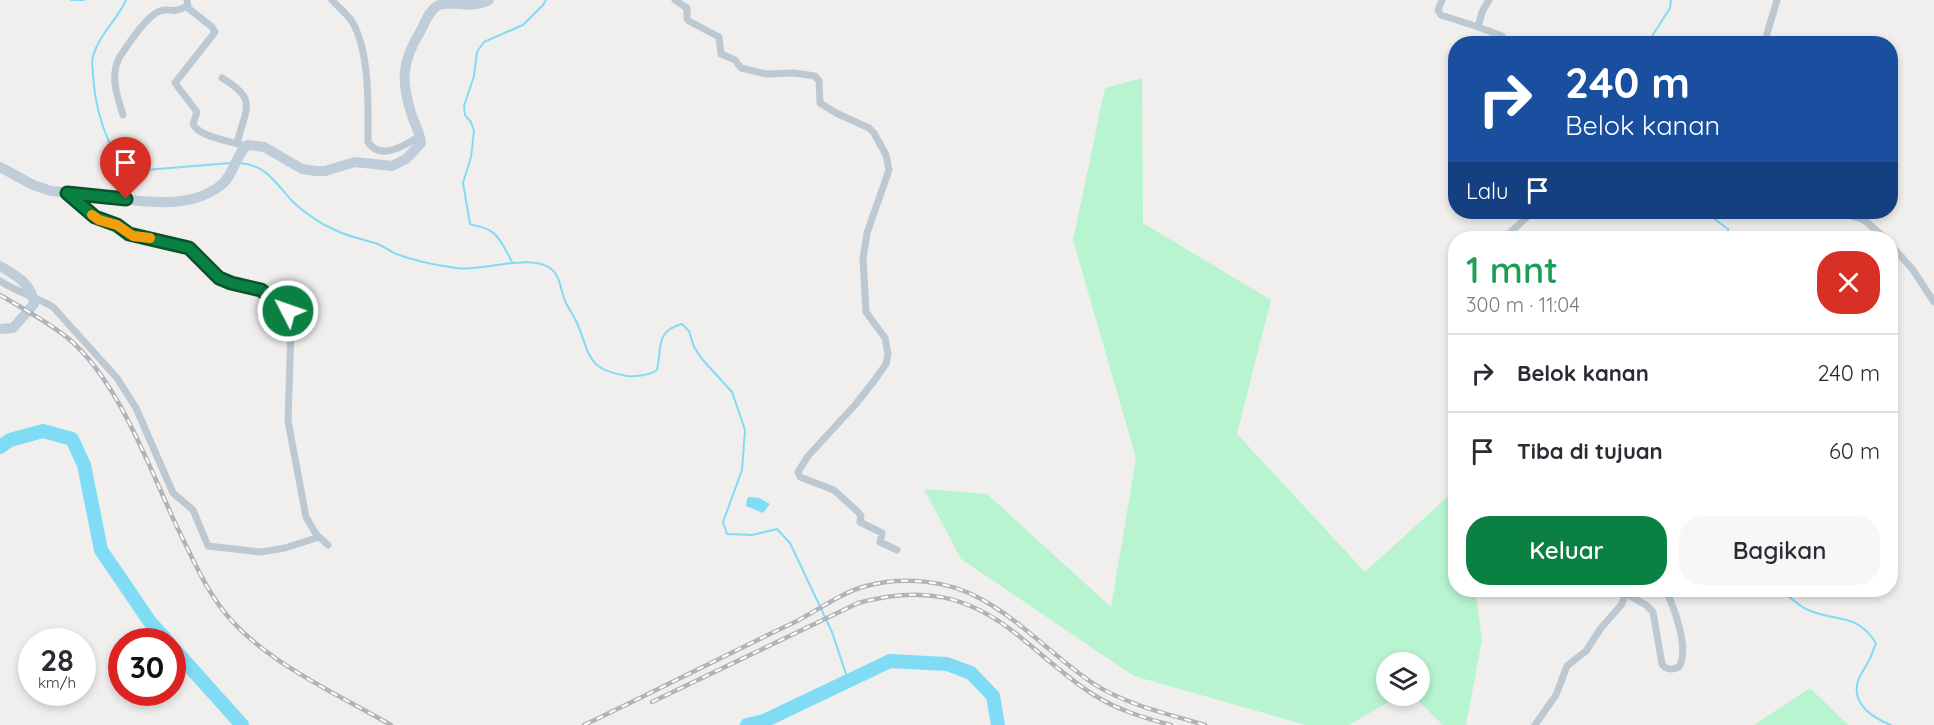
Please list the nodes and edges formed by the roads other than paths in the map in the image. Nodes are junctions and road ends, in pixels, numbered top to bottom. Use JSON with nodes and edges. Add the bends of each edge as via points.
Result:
{"nodes":[{"id":1,"x":332,"y":0,"type":"edge"},
{"id":2,"x":489,"y":0,"type":"edge"},
{"id":3,"x":675,"y":0,"type":"edge"},
{"id":4,"x":1442,"y":0,"type":"edge"},
{"id":5,"x":1489,"y":0,"type":"edge"},
{"id":6,"x":1777,"y":0,"type":"edge"},
{"id":7,"x":187,"y":3,"type":"edge"},
{"id":8,"x":1478,"y":27,"type":"junction"},
{"id":9,"x":1502,"y":36,"type":"edge"},
{"id":10,"x":1766,"y":36,"type":"edge"},
{"id":11,"x":222,"y":78,"type":"dead end"},
{"id":12,"x":123,"y":115,"type":"dead end"},
{"id":13,"x":420,"y":136,"type":"junction"},
{"id":14,"x":241,"y":145,"type":"junction"},
{"id":15,"x":0,"y":167,"type":"edge"},
{"id":16,"x":67,"y":193,"type":"junction"},
{"id":17,"x":1526,"y":219,"type":"edge"},
{"id":18,"x":1861,"y":219,"type":"edge"},
{"id":19,"x":1512,"y":231,"type":"edge"},
{"id":20,"x":1877,"y":231,"type":"edge"},
{"id":21,"x":1898,"y":253,"type":"edge"},
{"id":22,"x":4,"y":269,"type":"edge"},
{"id":23,"x":0,"y":281,"type":"edge"},
{"id":24,"x":1934,"y":302,"type":"edge"},
{"id":25,"x":0,"y":329,"type":"edge"},
{"id":26,"x":319,"y":537,"type":"junction"},
{"id":27,"x":328,"y":545,"type":"dead end"},
{"id":28,"x":897,"y":550,"type":"dead end"},
{"id":29,"x":1624,"y":597,"type":"edge"},
{"id":30,"x":1633,"y":597,"type":"edge"},
{"id":31,"x":1669,"y":597,"type":"edge"},
{"id":32,"x":1535,"y":725,"type":"edge"}],
"edges":[{"from":1,"to":13,"type":"street","via":[[353,23],[361,47],[370,147],[392,151]]},
{"from":2,"to":13,"type":"street","via":[[474,5],[437,6],[412,46],[404,81]]},
{"from":3,"to":28,"type":"street","via":[[686,7],[689,21],[718,35],[720,54],[735,60],[741,68],[763,74],[815,76],[819,81],[820,103],[869,128],[886,155],[889,170],[867,233],[863,258],[866,312],[885,338],[887,359],[874,381],[798,472],[800,477],[837,492],[858,512],[860,522],[882,533],[880,542]]},
{"from":4,"to":8,"type":"street","via":[[1438,10],[1441,15]]},
{"from":5,"to":8,"type":"street"},
{"from":6,"to":10,"type":"street"},
{"from":7,"to":12,"type":"street","via":[[177,12],[160,10],[119,58],[114,84]]},
{"from":7,"to":14,"type":"street","via":[[215,32],[175,83],[198,112],[193,124],[196,130]]},
{"from":8,"to":9,"type":"street"},
{"from":11,"to":14,"type":"street","via":[[246,98]]},
{"from":13,"to":14,"type":"street","via":[[421,143],[415,151],[393,165],[355,162],[321,171],[302,169],[264,147]]},
{"from":14,"to":16,"type":"street","via":[[228,179],[219,187],[177,202]]},
{"from":15,"to":16,"type":"street","via":[[33,185]]},
{"from":16,"to":26,"type":"street","via":[[95,217],[129,234],[189,248],[219,278],[261,290],[288,311],[288,421],[306,517]]},
{"from":17,"to":19,"type":"street"},
{"from":18,"to":20,"type":"street"},
{"from":21,"to":24,"type":"street"},
{"from":22,"to":25,"type":"street","via":[[26,285],[34,304],[14,328]]},
{"from":23,"to":26,"type":"street","via":[[53,307],[117,378],[136,408],[173,493],[193,510],[208,546],[261,552]]},
{"from":26,"to":27,"type":"street"},
{"from":29,"to":32,"type":"street","via":[[1620,608],[1586,651],[1565,668],[1556,695]]},
{"from":30,"to":31,"type":"street","via":[[1653,612],[1662,664],[1666,669],[1676,669],[1683,659],[1676,612]]}]}
